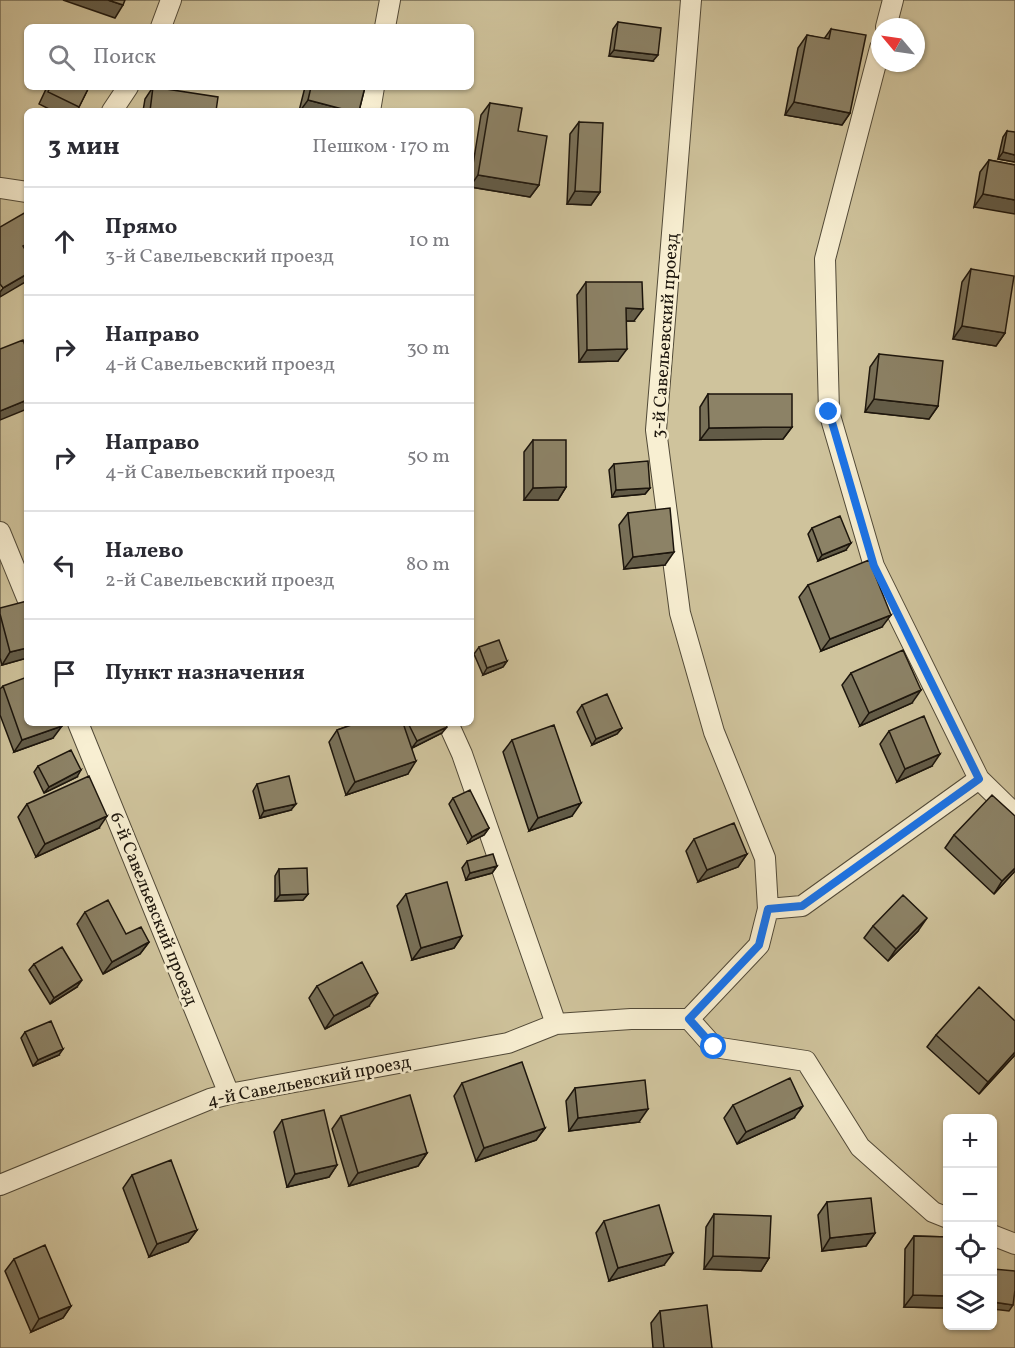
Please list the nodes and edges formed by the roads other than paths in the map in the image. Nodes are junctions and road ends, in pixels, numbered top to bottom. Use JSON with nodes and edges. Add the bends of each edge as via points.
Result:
{"nodes":[{"id":1,"x":171,"y":0,"type":"edge"},
{"id":2,"x":390,"y":0,"type":"edge"},
{"id":3,"x":691,"y":0,"type":"edge"},
{"id":4,"x":893,"y":0,"type":"edge"},
{"id":5,"x":888,"y":18,"type":"edge"},
{"id":6,"x":162,"y":24,"type":"edge"},
{"id":7,"x":386,"y":24,"type":"edge"},
{"id":8,"x":874,"y":72,"type":"edge"},
{"id":9,"x":126,"y":90,"type":"edge"},
{"id":10,"x":374,"y":90,"type":"edge"},
{"id":11,"x":114,"y":108,"type":"edge"},
{"id":12,"x":370,"y":108,"type":"edge"},
{"id":13,"x":0,"y":188,"type":"edge"},
{"id":14,"x":24,"y":192,"type":"edge"},
{"id":15,"x":0,"y":532,"type":"edge"},
{"id":16,"x":24,"y":591,"type":"edge"},
{"id":17,"x":79,"y":726,"type":"edge"},
{"id":18,"x":449,"y":726,"type":"edge"},
{"id":19,"x":979,"y":779,"type":"junction"},
{"id":20,"x":1015,"y":814,"type":"edge"},
{"id":21,"x":768,"y":909,"type":"junction"},
{"id":22,"x":689,"y":1019,"type":"junction"},
{"id":23,"x":556,"y":1024,"type":"junction"},
{"id":24,"x":229,"y":1094,"type":"junction"},
{"id":25,"x":0,"y":1185,"type":"edge"},
{"id":26,"x":943,"y":1216,"type":"edge"},
{"id":27,"x":997,"y":1237,"type":"edge"},
{"id":28,"x":1015,"y":1244,"type":"edge"}],
"edges":[{"from":1,"to":6,"type":"lane"},
{"from":2,"to":7,"type":"lane"},
{"from":3,"to":21,"type":"lane","name":"3-й Савельевский проезд","via":[[656,430],[680,613],[714,732],[765,858]]},
{"from":4,"to":5,"type":"lane"},
{"from":8,"to":19,"type":"lane","via":[[825,259],[829,412],[874,566]]},
{"from":9,"to":11,"type":"lane"},
{"from":10,"to":12,"type":"lane"},
{"from":13,"to":14,"type":"lane"},
{"from":15,"to":16,"type":"lane"},
{"from":17,"to":24,"type":"lane","name":"6-й Савельевский проезд"},
{"from":18,"to":23,"type":"lane"},
{"from":19,"to":20,"type":"lane"},
{"from":19,"to":21,"type":"lane","via":[[802,906]]},
{"from":21,"to":22,"type":"lane","via":[[759,945]]},
{"from":22,"to":23,"type":"lane","name":"4-й Савельевский проезд"},
{"from":22,"to":26,"type":"lane","via":[[714,1047],[806,1061],[860,1147],[933,1212]]},
{"from":23,"to":24,"type":"lane","name":"4-й Савельевский проезд","via":[[508,1043]]},
{"from":24,"to":25,"type":"lane","name":"4-й Савельевский проезд"},
{"from":27,"to":28,"type":"lane"}]}
